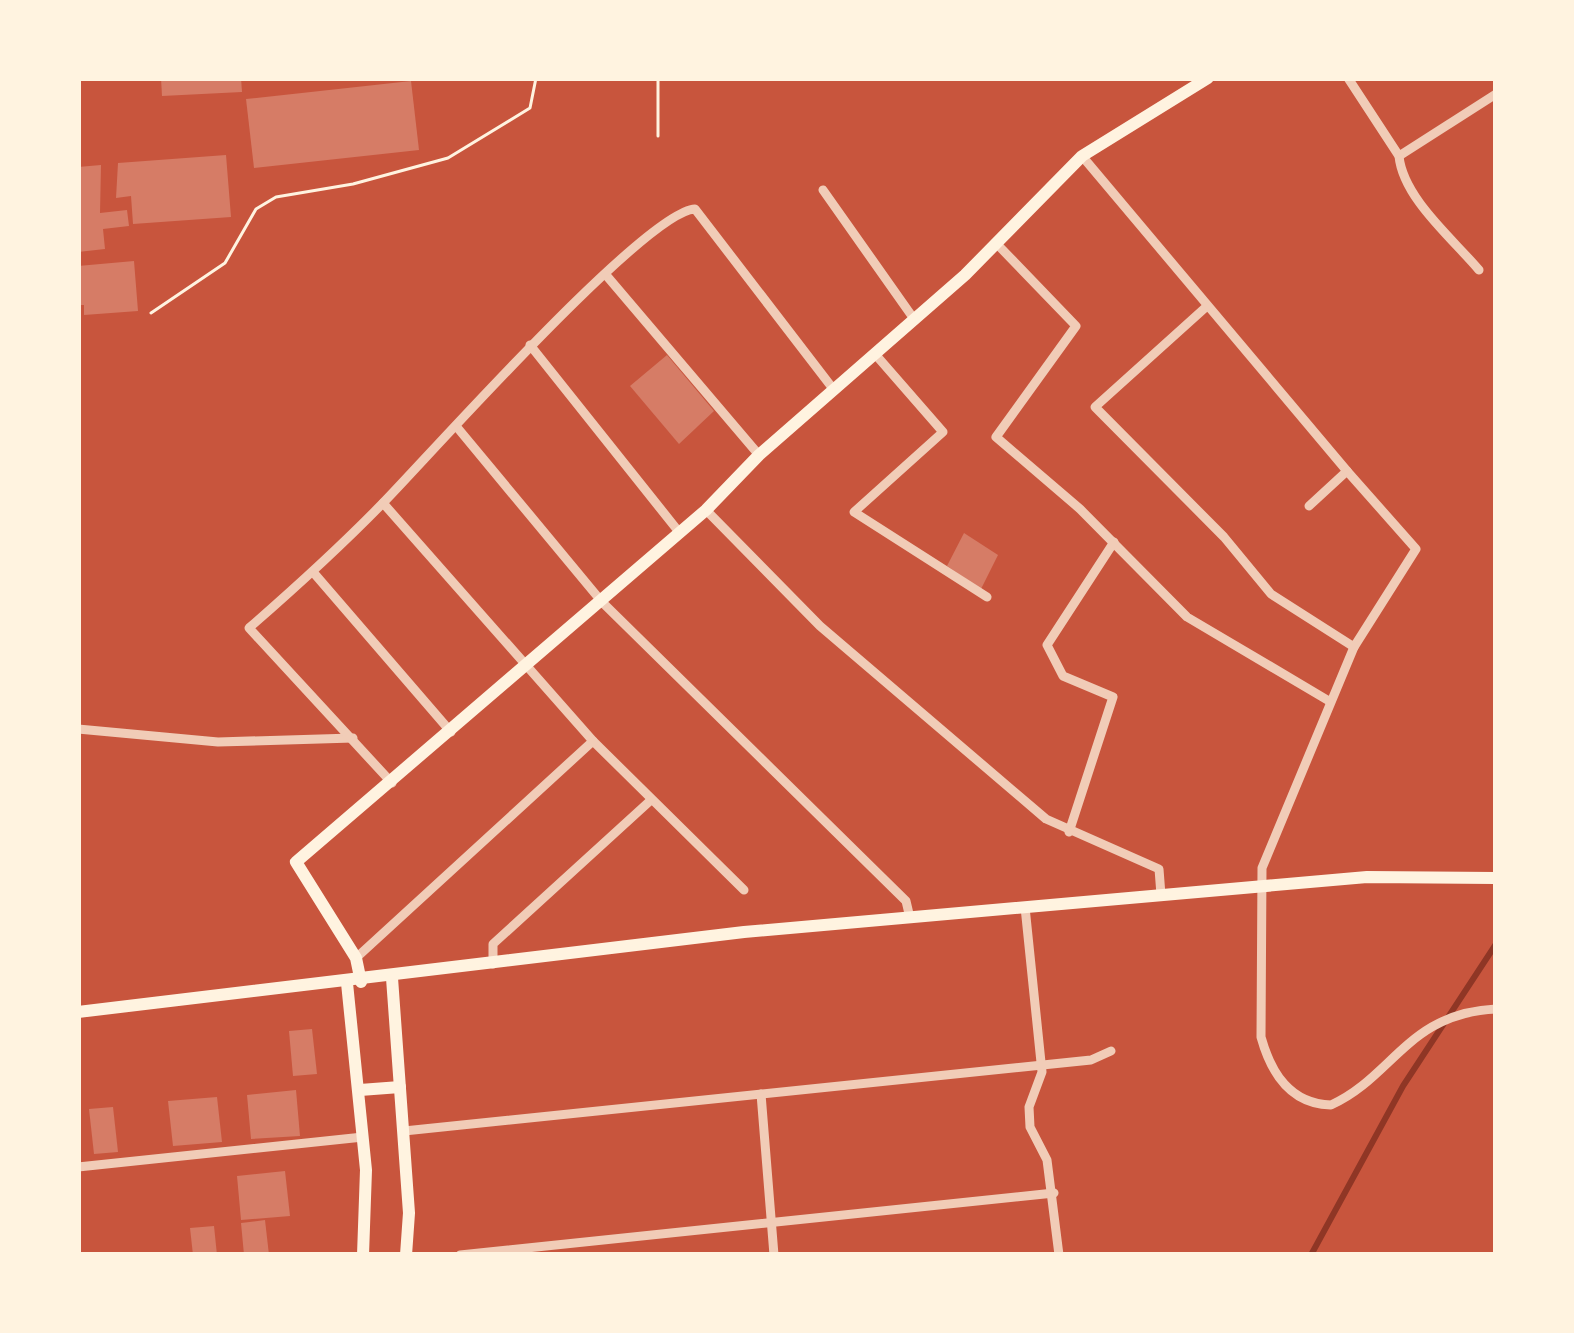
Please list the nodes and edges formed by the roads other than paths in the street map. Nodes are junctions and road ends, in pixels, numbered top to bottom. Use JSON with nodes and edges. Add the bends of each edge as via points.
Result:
{"nodes":[{"id":1,"x":1208,"y":78,"type":"edge"},
{"id":2,"x":1348,"y":78,"type":"edge"},
{"id":3,"x":1496,"y":94,"type":"edge"},
{"id":4,"x":1082,"y":156,"type":"junction"},
{"id":5,"x":1399,"y":156,"type":"junction"},
{"id":6,"x":823,"y":190,"type":"dead end"},
{"id":7,"x":996,"y":243,"type":"junction"},
{"id":8,"x":1479,"y":271,"type":"dead end"},
{"id":9,"x":606,"y":275,"type":"junction"},
{"id":10,"x":1206,"y":307,"type":"junction"},
{"id":11,"x":914,"y":319,"type":"junction"},
{"id":12,"x":530,"y":346,"type":"junction"},
{"id":13,"x":875,"y":354,"type":"junction"},
{"id":14,"x":834,"y":390,"type":"junction"},
{"id":15,"x":456,"y":426,"type":"junction"},
{"id":16,"x":759,"y":454,"type":"junction"},
{"id":17,"x":1347,"y":471,"type":"junction"},
{"id":18,"x":383,"y":502,"type":"junction"},
{"id":19,"x":1309,"y":506,"type":"dead end"},
{"id":20,"x":706,"y":510,"type":"junction"},
{"id":21,"x":679,"y":532,"type":"junction"},
{"id":22,"x":1114,"y":542,"type":"junction"},
{"id":23,"x":313,"y":572,"type":"junction"},
{"id":24,"x":987,"y":597,"type":"dead end"},
{"id":25,"x":602,"y":602,"type":"junction"},
{"id":26,"x":1354,"y":647,"type":"junction"},
{"id":27,"x":524,"y":667,"type":"junction"},
{"id":28,"x":1329,"y":701,"type":"junction"},
{"id":29,"x":78,"y":728,"type":"edge"},
{"id":30,"x":451,"y":732,"type":"junction"},
{"id":31,"x":353,"y":739,"type":"junction"},
{"id":32,"x":592,"y":741,"type":"junction"},
{"id":33,"x":392,"y":783,"type":"junction"},
{"id":34,"x":651,"y":800,"type":"junction"},
{"id":35,"x":1069,"y":832,"type":"junction"},
{"id":36,"x":1496,"y":878,"type":"edge"},
{"id":37,"x":1260,"y":886,"type":"junction"},
{"id":38,"x":744,"y":890,"type":"dead end"},
{"id":39,"x":1161,"y":895,"type":"junction"},
{"id":40,"x":1025,"y":908,"type":"junction"},
{"id":41,"x":910,"y":918,"type":"junction"},
{"id":42,"x":356,"y":958,"type":"junction"},
{"id":43,"x":493,"y":964,"type":"junction"},
{"id":44,"x":392,"y":978,"type":"junction"},
{"id":45,"x":354,"y":982,"type":"junction"},
{"id":46,"x":1496,"y":1010,"type":"edge"},
{"id":47,"x":78,"y":1012,"type":"edge"},
{"id":48,"x":1111,"y":1052,"type":"dead end"},
{"id":49,"x":1040,"y":1064,"type":"junction"},
{"id":50,"x":400,"y":1087,"type":"junction"},
{"id":51,"x":360,"y":1090,"type":"junction"},
{"id":52,"x":761,"y":1094,"type":"junction"},
{"id":53,"x":404,"y":1131,"type":"junction"},
{"id":54,"x":363,"y":1137,"type":"junction"},
{"id":55,"x":78,"y":1167,"type":"edge"},
{"id":56,"x":1054,"y":1193,"type":"junction"},
{"id":57,"x":771,"y":1220,"type":"junction"},
{"id":58,"x":408,"y":1254,"type":"edge"},
{"id":59,"x":363,"y":1255,"type":"edge"},
{"id":60,"x":460,"y":1255,"type":"edge"},
{"id":61,"x":774,"y":1255,"type":"edge"},
{"id":62,"x":1059,"y":1255,"type":"edge"}],
"edges":[{"from":1,"to":4,"type":"main road"},
{"from":2,"to":5,"type":"street"},
{"from":3,"to":5,"type":"street"},
{"from":4,"to":7,"type":"main road"},
{"from":4,"to":10,"type":"street"},
{"from":5,"to":8,"type":"street","via":[[1420,200]]},
{"from":6,"to":11,"type":"street"},
{"from":7,"to":11,"type":"main road"},
{"from":7,"to":22,"type":"street","via":[[1076,326],[996,437]]},
{"from":9,"to":12,"type":"street"},
{"from":9,"to":14,"type":"street","via":[[677,213],[695,209]]},
{"from":9,"to":16,"type":"street"},
{"from":10,"to":17,"type":"street"},
{"from":10,"to":26,"type":"street","via":[[1095,407],[1271,594]]},
{"from":11,"to":13,"type":"main road"},
{"from":12,"to":15,"type":"street"},
{"from":12,"to":21,"type":"street"},
{"from":13,"to":14,"type":"main road"},
{"from":13,"to":24,"type":"street","via":[[943,431],[854,512]]},
{"from":14,"to":16,"type":"main road"},
{"from":15,"to":18,"type":"street"},
{"from":15,"to":25,"type":"street"},
{"from":16,"to":20,"type":"main road"},
{"from":17,"to":19,"type":"street"},
{"from":17,"to":26,"type":"street","via":[[1416,549]]},
{"from":18,"to":23,"type":"street"},
{"from":18,"to":27,"type":"street"},
{"from":20,"to":21,"type":"main road"},
{"from":20,"to":35,"type":"street","via":[[820,626]]},
{"from":21,"to":25,"type":"main road"},
{"from":22,"to":28,"type":"street","via":[[1187,617]]},
{"from":22,"to":35,"type":"street","via":[[1047,645],[1063,676],[1113,697]]},
{"from":23,"to":30,"type":"street"},
{"from":23,"to":31,"type":"street","via":[[249,628]]},
{"from":25,"to":27,"type":"main road"},
{"from":25,"to":41,"type":"street","via":[[905,901]]},
{"from":26,"to":28,"type":"street"},
{"from":27,"to":30,"type":"main road"},
{"from":27,"to":32,"type":"street"},
{"from":28,"to":37,"type":"street"},
{"from":29,"to":31,"type":"street","via":[[218,742]]},
{"from":30,"to":33,"type":"main road"},
{"from":31,"to":33,"type":"street"},
{"from":32,"to":34,"type":"street"},
{"from":32,"to":42,"type":"street"},
{"from":33,"to":42,"type":"main road","via":[[296,862]]},
{"from":34,"to":38,"type":"street"},
{"from":34,"to":43,"type":"street","via":[[493,944]]},
{"from":35,"to":39,"type":"street","via":[[1159,868]]},
{"from":36,"to":37,"type":"main road"},
{"from":37,"to":39,"type":"main road"},
{"from":37,"to":46,"type":"street","via":[[1261,1037],[1268,1062],[1296,1096],[1331,1105],[1404,1043],[1474,1011]]},
{"from":39,"to":40,"type":"main road"},
{"from":40,"to":41,"type":"main road"},
{"from":40,"to":49,"type":"street"},
{"from":41,"to":43,"type":"main road"},
{"from":42,"to":45,"type":"main road"},
{"from":43,"to":44,"type":"main road"},
{"from":44,"to":45,"type":"main road"},
{"from":44,"to":50,"type":"main road"},
{"from":45,"to":47,"type":"main road"},
{"from":45,"to":51,"type":"main road"},
{"from":48,"to":49,"type":"street"},
{"from":49,"to":52,"type":"street"},
{"from":49,"to":56,"type":"street","via":[[1030,1127]]},
{"from":50,"to":51,"type":"main road"},
{"from":50,"to":53,"type":"main road"},
{"from":51,"to":54,"type":"main road"},
{"from":52,"to":53,"type":"street"},
{"from":52,"to":57,"type":"street"},
{"from":53,"to":58,"type":"main road"},
{"from":54,"to":55,"type":"street"},
{"from":54,"to":59,"type":"main road"},
{"from":56,"to":57,"type":"street"},
{"from":56,"to":62,"type":"street"},
{"from":57,"to":60,"type":"street"},
{"from":57,"to":61,"type":"street"}]}
